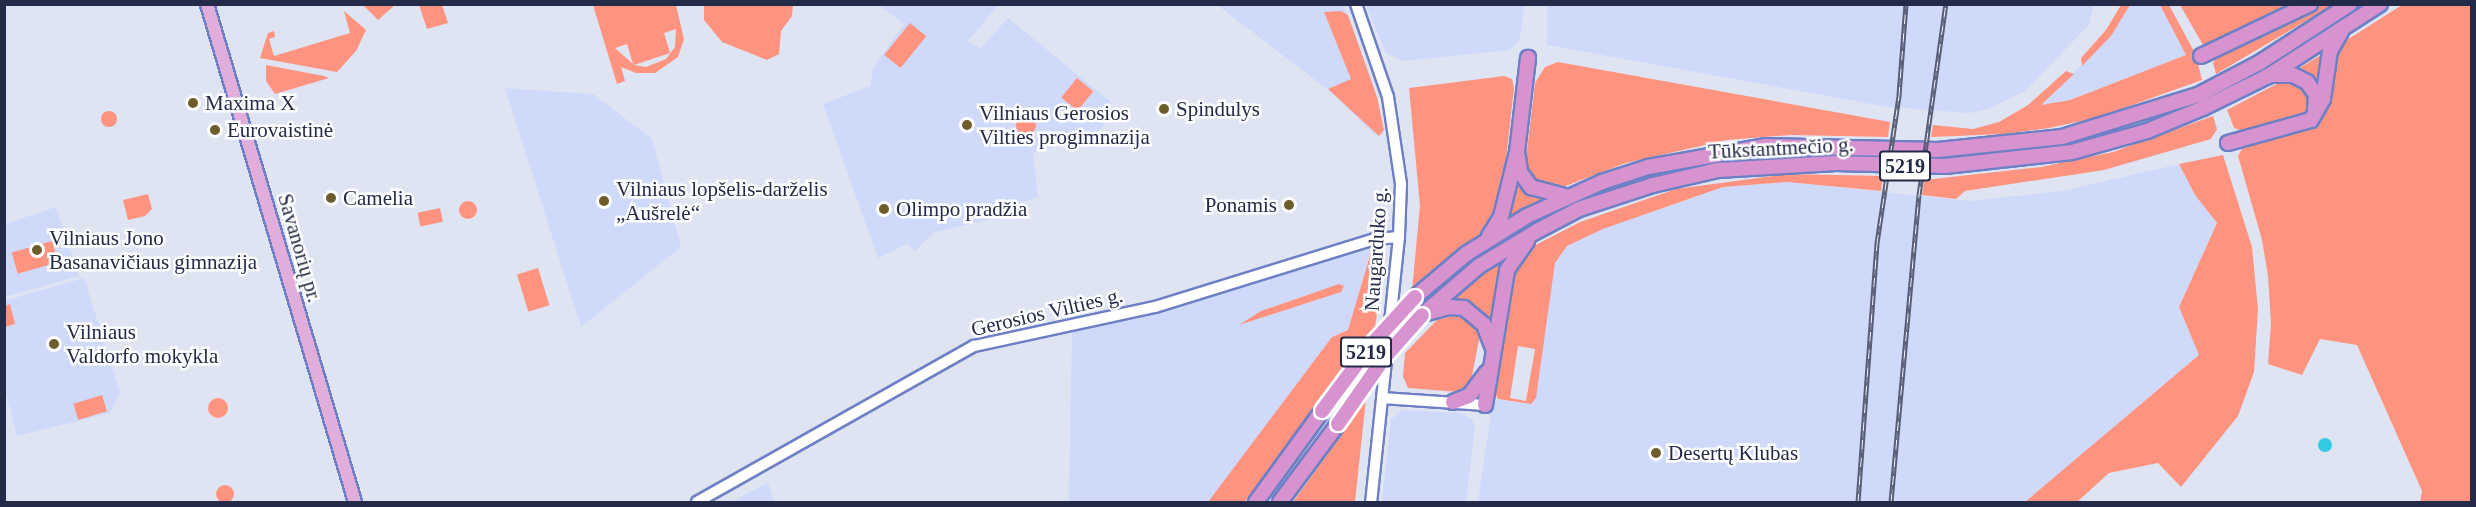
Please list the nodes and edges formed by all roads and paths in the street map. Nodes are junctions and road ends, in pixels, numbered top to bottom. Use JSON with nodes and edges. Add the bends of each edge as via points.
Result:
{"nodes":[{"id":1,"x":207,"y":4,"type":"edge"},
{"id":2,"x":1356,"y":4,"type":"edge"},
{"id":3,"x":2310,"y":4,"type":"edge"},
{"id":4,"x":2350,"y":4,"type":"edge"},
{"id":5,"x":2380,"y":4,"type":"edge"},
{"id":6,"x":2349,"y":24,"type":"junction"},
{"id":7,"x":2202,"y":56,"type":"dead end"},
{"id":8,"x":1528,"y":58,"type":"dead end"},
{"id":9,"x":2268,"y":76,"type":"junction"},
{"id":10,"x":2315,"y":115,"type":"junction"},
{"id":11,"x":2228,"y":143,"type":"dead end"},
{"id":12,"x":1517,"y":152,"type":"junction"},
{"id":13,"x":1568,"y":197,"type":"junction"},
{"id":14,"x":1537,"y":231,"type":"junction"},
{"id":15,"x":1399,"y":237,"type":"junction"},
{"id":16,"x":1486,"y":240,"type":"junction"},
{"id":17,"x":1422,"y":315,"type":"junction"},
{"id":18,"x":1494,"y":350,"type":"junction"},
{"id":19,"x":1491,"y":365,"type":"junction"},
{"id":20,"x":1382,"y":398,"type":"junction"},
{"id":21,"x":1453,"y":402,"type":"junction"},
{"id":22,"x":1485,"y":405,"type":"joint"},
{"id":23,"x":355,"y":502,"type":"edge"},
{"id":24,"x":697,"y":502,"type":"edge"},
{"id":25,"x":1256,"y":502,"type":"edge"},
{"id":26,"x":1280,"y":502,"type":"edge"},
{"id":27,"x":1371,"y":502,"type":"edge"}],
"edges":[{"from":1,"to":23,"type":"main road","name":"Savanorių pr."},
{"from":2,"to":15,"type":"main road","name":"Naugarduko g.","via":[[1381,74],[1397,142]]},
{"from":3,"to":7,"type":"highway"},
{"from":4,"to":13,"type":"highway","name":"Tūkstantmečio g.","number":"5219","via":[[2259,63],[2198,95],[2094,129],[1982,148],[1904,150],[1811,144],[1717,152],[1648,167]]},
{"from":5,"to":6,"type":"highway","name":"Tūkstantmečio g.","number":"5219"},
{"from":6,"to":9,"type":"highway","name":"Tūkstantmečio g.","number":"5219"},
{"from":6,"to":10,"type":"highway","via":[[2330,51],[2323,99]]},
{"from":8,"to":12,"type":"highway"},
{"from":9,"to":10,"type":"highway","via":[[2293,75],[2307,82],[2316,95]]},
{"from":9,"to":14,"type":"highway","name":"Tūkstantmečio g.","number":"5219","via":[[2146,131],[2072,152],[1945,166],[1836,163],[1718,170],[1579,209]]},
{"from":10,"to":11,"type":"highway","via":[[2306,123]]},
{"from":12,"to":13,"type":"highway","via":[[1520,172],[1531,187]]},
{"from":12,"to":16,"type":"highway","via":[[1501,218]]},
{"from":13,"to":16,"type":"highway","name":"Tūkstantmečio g.","number":"5219"},
{"from":14,"to":17,"type":"highway","name":"Tūkstantmečio g.","number":"5219","via":[[1479,266]]},
{"from":14,"to":18,"type":"highway","via":[[1507,270]]},
{"from":15,"to":20,"type":"main road","name":"Naugarduko g."},
{"from":15,"to":24,"type":"main road","name":"Gerosios Vilties g.","via":[[1375,239],[1155,307],[974,346]]},
{"from":16,"to":25,"type":"highway","name":"Tūkstantmečio g.","number":"5219","bridge":true,"via":[[1415,297],[1371,345]]},
{"from":17,"to":18,"type":"highway","via":[[1440,308],[1464,308],[1484,326]]},
{"from":17,"to":26,"type":"highway","name":"Tūkstantmečio g.","number":"5219","bridge":true,"via":[[1384,358]]},
{"from":18,"to":19,"type":"highway"},
{"from":19,"to":21,"type":"highway","via":[[1469,396]]},
{"from":19,"to":22,"type":"highway"},
{"from":20,"to":21,"type":"main road"},
{"from":20,"to":27,"type":"main road","name":"Naugarduko g."},
{"from":21,"to":22,"type":"main road"}]}
